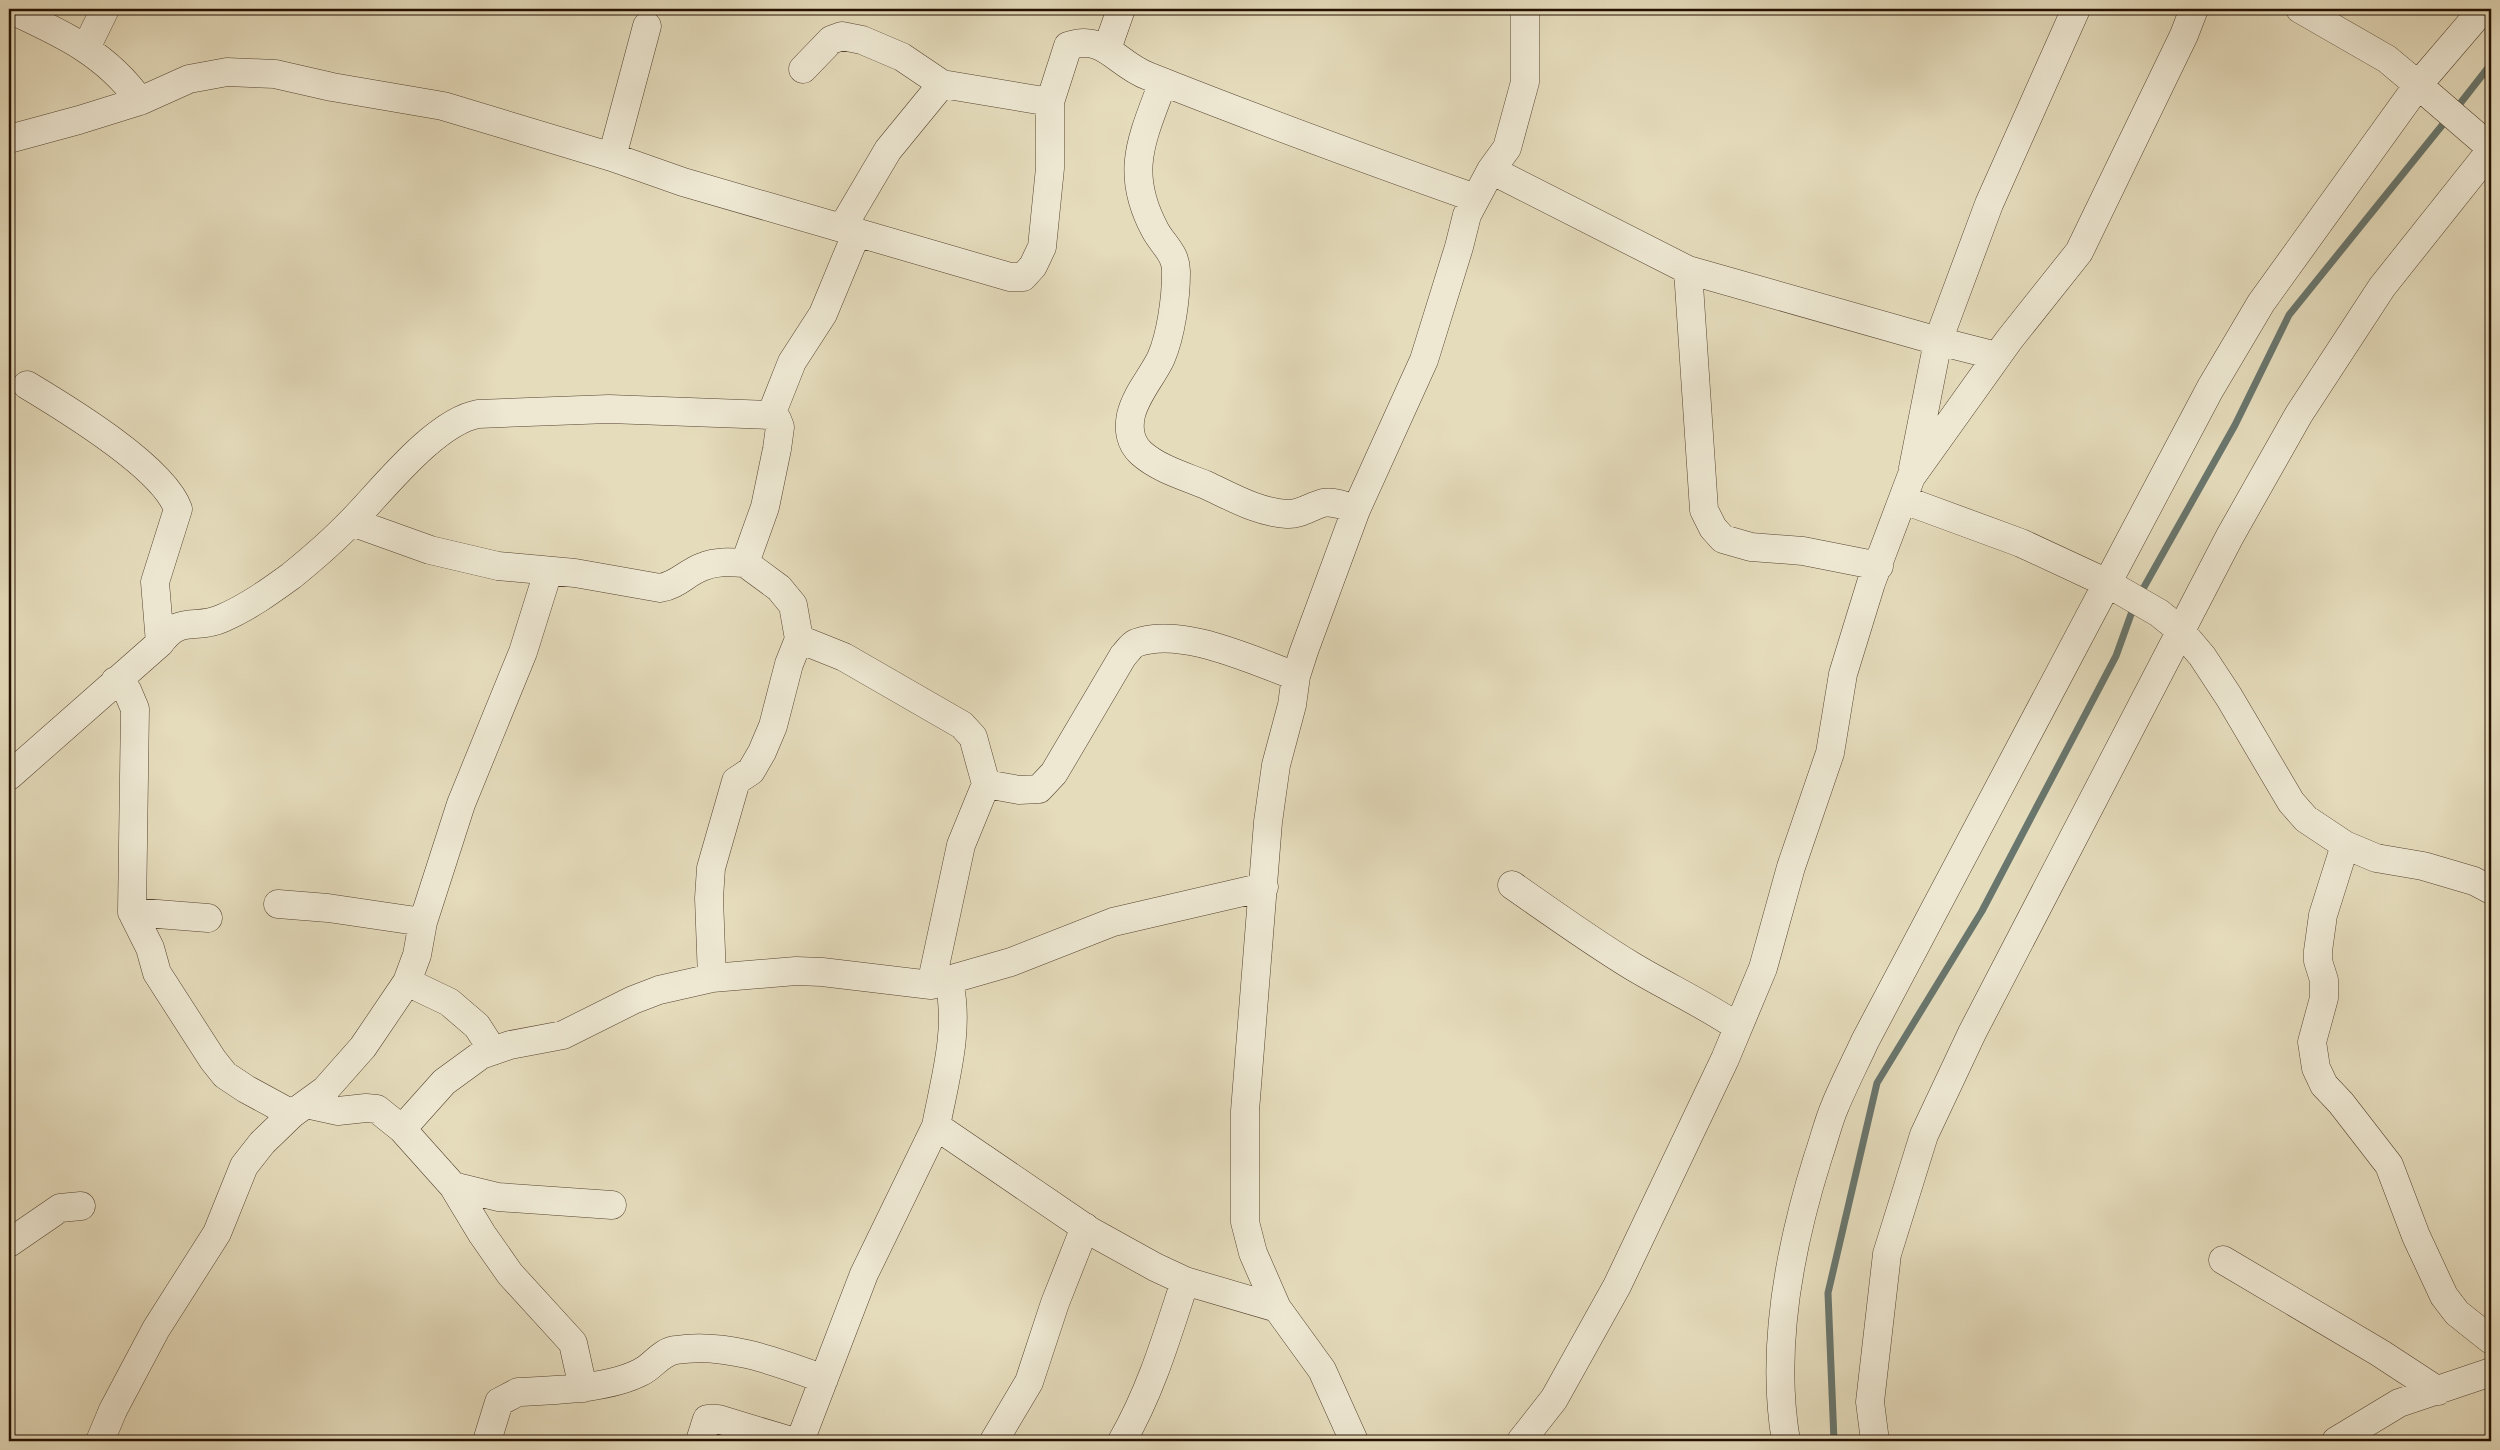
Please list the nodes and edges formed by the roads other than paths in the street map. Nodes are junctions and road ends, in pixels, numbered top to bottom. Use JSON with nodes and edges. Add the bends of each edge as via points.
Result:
{"nodes":[{"id":1,"x":9,"y":9,"type":"edge"},
{"id":2,"x":105,"y":9,"type":"edge"},
{"id":3,"x":1120,"y":9,"type":"edge"},
{"id":4,"x":1524,"y":9,"type":"edge"},
{"id":5,"x":2076,"y":9,"type":"edge"},
{"id":6,"x":2194,"y":9,"type":"edge"},
{"id":7,"x":2300,"y":9,"type":"edge"},
{"id":8,"x":2482,"y":9,"type":"edge"},
{"id":9,"x":647,"y":26,"type":"dead end"},
{"id":10,"x":86,"y":48,"type":"junction"},
{"id":11,"x":1107,"y":49,"type":"junction"},
{"id":12,"x":803,"y":69,"type":"dead end"},
{"id":13,"x":1163,"y":82,"type":"junction"},
{"id":14,"x":942,"y":84,"type":"junction"},
{"id":15,"x":2424,"y":91,"type":"junction"},
{"id":16,"x":140,"y":100,"type":"junction"},
{"id":17,"x":1050,"y":102,"type":"junction"},
{"id":18,"x":9,"y":138,"type":"edge"},
{"id":19,"x":2486,"y":144,"type":"edge"},
{"id":20,"x":612,"y":157,"type":"junction"},
{"id":21,"x":1491,"y":170,"type":"junction"},
{"id":22,"x":1475,"y":198,"type":"junction"},
{"id":23,"x":849,"y":230,"type":"junction"},
{"id":24,"x":1688,"y":270,"type":"junction"},
{"id":25,"x":1938,"y":341,"type":"junction"},
{"id":26,"x":1997,"y":356,"type":"junction"},
{"id":27,"x":27,"y":385,"type":"dead end"},
{"id":28,"x":771,"y":416,"type":"junction"},
{"id":29,"x":1908,"y":488,"type":"junction"},
{"id":30,"x":1356,"y":510,"type":"junction"},
{"id":31,"x":352,"y":522,"type":"junction"},
{"id":32,"x":745,"y":563,"type":"junction"},
{"id":33,"x":1879,"y":566,"type":"junction"},
{"id":34,"x":548,"y":572,"type":"junction"},
{"id":35,"x":2107,"y":583,"type":"junction"},
{"id":36,"x":2180,"y":630,"type":"junction"},
{"id":37,"x":800,"y":640,"type":"junction"},
{"id":38,"x":160,"y":643,"type":"junction"},
{"id":39,"x":1296,"y":676,"type":"junction"},
{"id":40,"x":115,"y":681,"type":"junction"},
{"id":41,"x":9,"y":776,"type":"edge"},
{"id":42,"x":986,"y":784,"type":"junction"},
{"id":43,"x":2345,"y":844,"type":"junction"},
{"id":44,"x":1512,"y":885,"type":"dead end"},
{"id":45,"x":1264,"y":887,"type":"junction"},
{"id":46,"x":2491,"y":890,"type":"edge"},
{"id":47,"x":278,"y":904,"type":"dead end"},
{"id":48,"x":132,"y":912,"type":"junction"},
{"id":49,"x":208,"y":918,"type":"dead end"},
{"id":50,"x":423,"y":922,"type":"junction"},
{"id":51,"x":712,"y":978,"type":"junction"},
{"id":52,"x":407,"y":982,"type":"junction"},
{"id":53,"x":940,"y":984,"type":"junction"},
{"id":54,"x":1738,"y":1027,"type":"junction"},
{"id":55,"x":493,"y":1051,"type":"junction"},
{"id":56,"x":299,"y":1109,"type":"junction"},
{"id":57,"x":936,"y":1126,"type":"junction"},
{"id":58,"x":402,"y":1129,"type":"junction"},
{"id":59,"x":453,"y":1186,"type":"junction"},
{"id":60,"x":612,"y":1205,"type":"dead end"},
{"id":61,"x":81,"y":1206,"type":"dead end"},
{"id":62,"x":1085,"y":1227,"type":"junction"},
{"id":63,"x":9,"y":1242,"type":"edge"},
{"id":64,"x":2222,"y":1260,"type":"dead end"},
{"id":65,"x":1185,"y":1281,"type":"junction"},
{"id":66,"x":1277,"y":1308,"type":"junction"},
{"id":67,"x":2491,"y":1340,"type":"edge"},
{"id":68,"x":2491,"y":1372,"type":"edge"},
{"id":69,"x":824,"y":1379,"type":"junction"},
{"id":70,"x":583,"y":1388,"type":"junction"},
{"id":71,"x":2438,"y":1391,"type":"junction"},
{"id":72,"x":100,"y":1441,"type":"edge"},
{"id":73,"x":487,"y":1441,"type":"edge"},
{"id":74,"x":700,"y":1441,"type":"edge"},
{"id":75,"x":791,"y":1441,"type":"edge"},
{"id":76,"x":800,"y":1441,"type":"edge"},
{"id":77,"x":994,"y":1441,"type":"edge"},
{"id":78,"x":1122,"y":1441,"type":"edge"},
{"id":79,"x":1354,"y":1441,"type":"edge"},
{"id":80,"x":1521,"y":1441,"type":"edge"},
{"id":81,"x":1786,"y":1441,"type":"edge"},
{"id":82,"x":1875,"y":1441,"type":"edge"},
{"id":83,"x":2336,"y":1441,"type":"edge"}],
"edges":[{"from":1,"to":10,"type":"street"},
{"from":2,"to":10,"type":"street"},
{"from":3,"to":11,"type":"street"},
{"from":4,"to":21,"type":"street","via":[[1525,82],[1507,148]]},
{"from":5,"to":25,"type":"street","via":[[1989,204]]},
{"from":6,"to":26,"type":"street","via":[[2078,252]]},
{"from":7,"to":15,"type":"street","via":[[2387,59]]},
{"from":8,"to":15,"type":"street"},
{"from":9,"to":20,"type":"street"},
{"from":10,"to":16,"type":"street","via":[[115,70]]},
{"from":11,"to":13,"type":"street","via":[[1136,71]]},
{"from":11,"to":17,"type":"street","via":[[1091,42],[1068,46]]},
{"from":12,"to":14,"type":"street","via":[[831,40],[842,36],[862,40],[902,57]]},
{"from":13,"to":22,"type":"street"},
{"from":13,"to":30,"type":"street","via":[[1141,144],[1137,178],[1141,202],[1156,232],[1169,247],[1177,272],[1168,340],[1131,414],[1131,438],[1141,453],[1171,471],[1256,508],[1288,514],[1324,503],[1341,504]]},
{"from":14,"to":17,"type":"street"},
{"from":14,"to":23,"type":"street","via":[[888,150]]},
{"from":15,"to":19,"type":"street"},
{"from":15,"to":35,"type":"street","via":[[2261,303],[2210,390]]},
{"from":16,"to":18,"type":"street"},
{"from":16,"to":20,"type":"street","via":[[189,79],[227,72],[275,74],[443,106]]},
{"from":17,"to":23,"type":"street","via":[[1050,168],[1042,247],[1033,266],[1023,277],[1010,277]]},
{"from":19,"to":36,"type":"street","via":[[2382,287],[2299,414]]},
{"from":20,"to":23,"type":"street","via":[[682,182]]},
{"from":21,"to":22,"type":"street"},
{"from":21,"to":24,"type":"street"},
{"from":22,"to":30,"type":"street","via":[[1467,215],[1424,360]]},
{"from":23,"to":28,"type":"street","via":[[823,314],[792,362]]},
{"from":24,"to":25,"type":"street"},
{"from":24,"to":33,"type":"street","via":[[1704,510],[1713,528],[1723,539],[1751,548],[1803,551]]},
{"from":25,"to":26,"type":"street"},
{"from":25,"to":29,"type":"street"},
{"from":26,"to":29,"type":"street"},
{"from":27,"to":38,"type":"street","via":[[81,417],[118,445],[174,498],[178,509],[155,582]]},
{"from":28,"to":31,"type":"street","via":[[609,409],[465,416],[453,422],[402,467]]},
{"from":28,"to":32,"type":"street","via":[[780,427],[778,449],[765,507]]},
{"from":29,"to":33,"type":"street"},
{"from":29,"to":35,"type":"street"},
{"from":30,"to":39,"type":"street"},
{"from":31,"to":34,"type":"street","via":[[430,550],[498,566]]},
{"from":31,"to":38,"type":"street","via":[[258,599],[222,619],[201,625],[179,625],[169,631]]},
{"from":32,"to":34,"type":"street","via":[[717,562],[700,567],[673,586],[660,588],[575,573]]},
{"from":32,"to":37,"type":"street","via":[[779,588],[793,605]]},
{"from":33,"to":54,"type":"street","via":[[1843,674],[1830,753],[1791,867],[1763,968]]},
{"from":34,"to":50,"type":"street","via":[[523,652],[461,804]]},
{"from":35,"to":36,"type":"street"},
{"from":35,"to":81,"type":"street","via":[[1865,1041],[1834,1108],[1802,1210],[1787,1295],[1781,1359],[1781,1411]]},
{"from":36,"to":43,"type":"street","via":[[2229,697],[2291,802],[2306,819]]},
{"from":36,"to":82,"type":"street","via":[[1972,1033],[1924,1135],[1887,1254],[1870,1402]]},
{"from":37,"to":42,"type":"street","via":[[844,656],[962,725],[973,737]]},
{"from":37,"to":51,"type":"street","via":[[789,664],[773,726],[751,771],[736,781],[721,830],[710,878]]},
{"from":38,"to":40,"type":"street"},
{"from":39,"to":42,"type":"street","via":[[1205,645],[1172,638],[1134,643],[1123,656],[1054,773],[1039,789],[1019,790]]},
{"from":39,"to":45,"type":"street","via":[[1276,765]]},
{"from":40,"to":41,"type":"street"},
{"from":40,"to":48,"type":"street","via":[[128,690],[135,709]]},
{"from":42,"to":53,"type":"street","via":[[961,844]]},
{"from":43,"to":46,"type":"street","via":[[2376,858],[2474,880]]},
{"from":43,"to":67,"type":"street","via":[[2323,915],[2318,951],[2324,998],[2312,1042],[2316,1068],[2324,1085],[2389,1165],[2416,1236],[2444,1296],[2457,1313]]},
{"from":44,"to":54,"type":"street","via":[[1579,933]]},
{"from":45,"to":53,"type":"street","via":[[1113,922],[1011,962]]},
{"from":45,"to":66,"type":"street","via":[[1245,1111],[1245,1222],[1253,1253]]},
{"from":47,"to":50,"type":"street"},
{"from":48,"to":49,"type":"street"},
{"from":48,"to":56,"type":"street","via":[[150,948],[157,973],[225,1075],[246,1089]]},
{"from":50,"to":52,"type":"street","via":[[417,956]]},
{"from":51,"to":53,"type":"street","via":[[796,971]]},
{"from":51,"to":55,"type":"street","via":[[633,1000],[563,1035]]},
{"from":52,"to":55,"type":"street","via":[[449,1002],[477,1026]]},
{"from":52,"to":56,"type":"street","via":[[363,1047],[325,1090]]},
{"from":53,"to":57,"type":"street","via":[[954,1004],[952,1038]]},
{"from":54,"to":80,"type":"street","via":[[1617,1286],[1554,1399]]},
{"from":55,"to":58,"type":"street","via":[[475,1058],[444,1082]]},
{"from":56,"to":58,"type":"street","via":[[377,1109]]},
{"from":56,"to":72,"type":"street","via":[[262,1143],[244,1166],[217,1233],[156,1329]]},
{"from":57,"to":62,"type":"street"},
{"from":57,"to":69,"type":"street","via":[[864,1274]]},
{"from":58,"to":59,"type":"street"},
{"from":59,"to":60,"type":"street","via":[[498,1197]]},
{"from":59,"to":70,"type":"street","via":[[510,1274],[573,1343]]},
{"from":61,"to":63,"type":"street","via":[[60,1208]]},
{"from":62,"to":65,"type":"street"},
{"from":62,"to":77,"type":"street","via":[[1054,1303],[1029,1382]]},
{"from":64,"to":71,"type":"street"},
{"from":65,"to":66,"type":"street"},
{"from":65,"to":78,"type":"street","via":[[1141,1406]]},
{"from":66,"to":79,"type":"street","via":[[1322,1370]]},
{"from":68,"to":71,"type":"street"},
{"from":69,"to":70,"type":"street","via":[[777,1362],[732,1352],[674,1350],[659,1356],[642,1372]]},
{"from":69,"to":76,"type":"street"},
{"from":70,"to":73,"type":"street","via":[[509,1395],[499,1402]]},
{"from":71,"to":83,"type":"street","via":[[2400,1404]]},
{"from":74,"to":75,"type":"street","via":[[707,1419],[718,1419]]}]}
